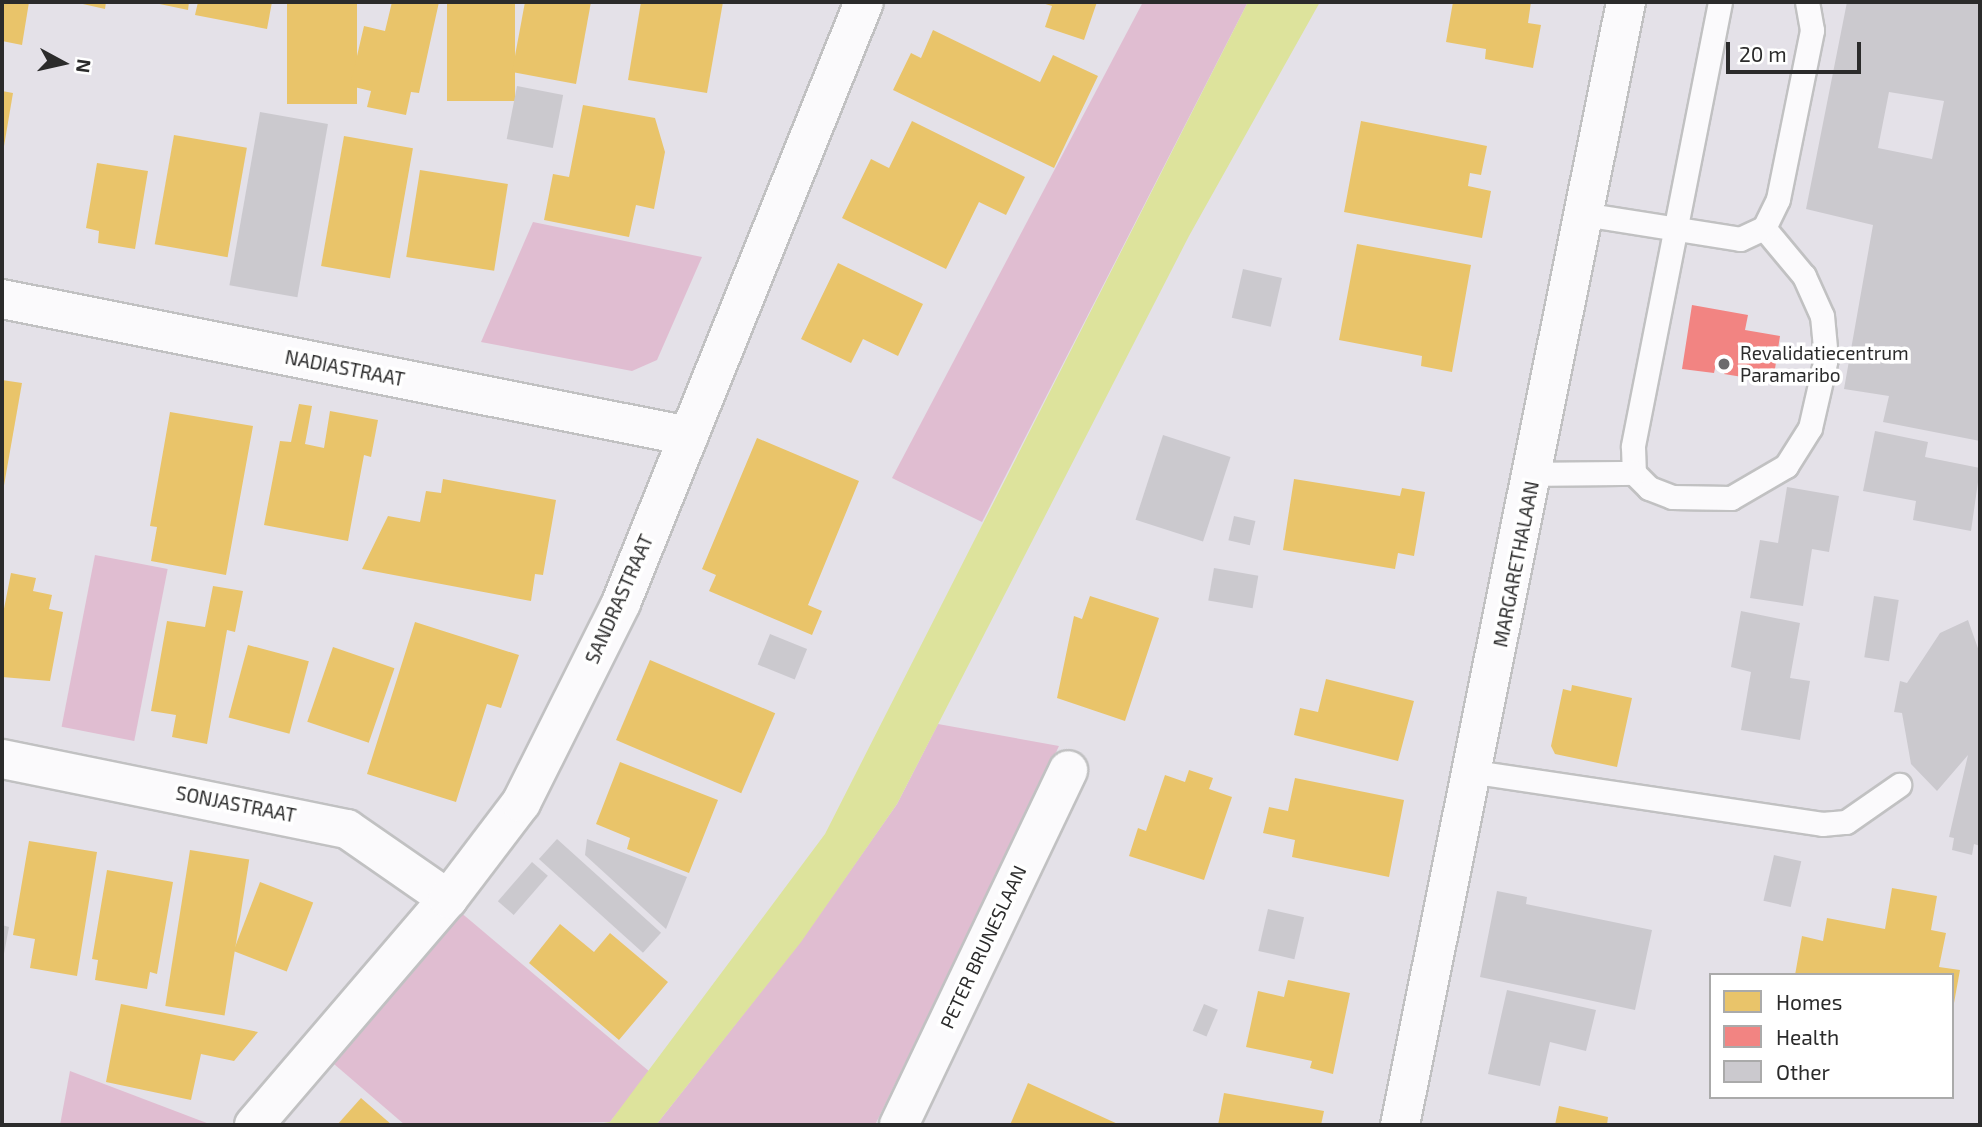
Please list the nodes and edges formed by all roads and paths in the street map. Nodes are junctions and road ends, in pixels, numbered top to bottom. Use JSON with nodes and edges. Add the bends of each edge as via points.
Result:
{"nodes":[{"id":1,"x":864,"y":2,"type":"edge"},
{"id":2,"x":1626,"y":2,"type":"edge"},
{"id":3,"x":1720,"y":2,"type":"edge"},
{"id":4,"x":1807,"y":2,"type":"edge"},
{"id":5,"x":1583,"y":214,"type":"junction"},
{"id":6,"x":1679,"y":228,"type":"junction"},
{"id":7,"x":1764,"y":228,"type":"junction"},
{"id":8,"x":2,"y":299,"type":"edge"},
{"id":9,"x":688,"y":436,"type":"junction"},
{"id":10,"x":1634,"y":473,"type":"junction"},
{"id":11,"x":1533,"y":474,"type":"junction"},
{"id":12,"x":2,"y":759,"type":"edge"},
{"id":13,"x":1068,"y":770,"type":"dead end"},
{"id":14,"x":1475,"y":772,"type":"junction"},
{"id":15,"x":1899,"y":785,"type":"dead end"},
{"id":16,"x":448,"y":900,"type":"junction"},
{"id":17,"x":254,"y":1125,"type":"edge"},
{"id":18,"x":899,"y":1125,"type":"edge"},
{"id":19,"x":1400,"y":1125,"type":"edge"}],
"edges":[{"from":1,"to":9,"type":"street","name":"SANDRASTRAAT"},
{"from":2,"to":5,"type":"street","name":"MARGARETHALAAN"},
{"from":3,"to":6,"type":"lane"},
{"from":4,"to":7,"type":"lane","via":[[1812,30],[1778,199]]},
{"from":5,"to":6,"type":"lane"},
{"from":5,"to":11,"type":"street","name":"MARGARETHALAAN"},
{"from":6,"to":7,"type":"lane","via":[[1740,239]]},
{"from":6,"to":10,"type":"lane","via":[[1643,387]]},
{"from":7,"to":10,"type":"lane","via":[[1804,276],[1822,316],[1826,358],[1810,428],[1786,466],[1731,498],[1672,497],[1649,488]]},
{"from":8,"to":9,"type":"street","name":"NADIASTRAAT"},
{"from":9,"to":16,"type":"street","name":"SANDRASTRAAT","via":[[621,603],[521,803]]},
{"from":10,"to":11,"type":"lane"},
{"from":11,"to":14,"type":"street","name":"MARGARETHALAAN"},
{"from":12,"to":16,"type":"street","name":"SONJASTRAAT","via":[[347,829]]},
{"from":13,"to":18,"type":"street","name":"PETER BRUNESLAAN"},
{"from":14,"to":15,"type":"lane","via":[[1822,824],[1846,822]]},
{"from":14,"to":19,"type":"street","name":"MARGARETHALAAN"},
{"from":16,"to":17,"type":"street","name":"SANDRASTRAAT"}]}
